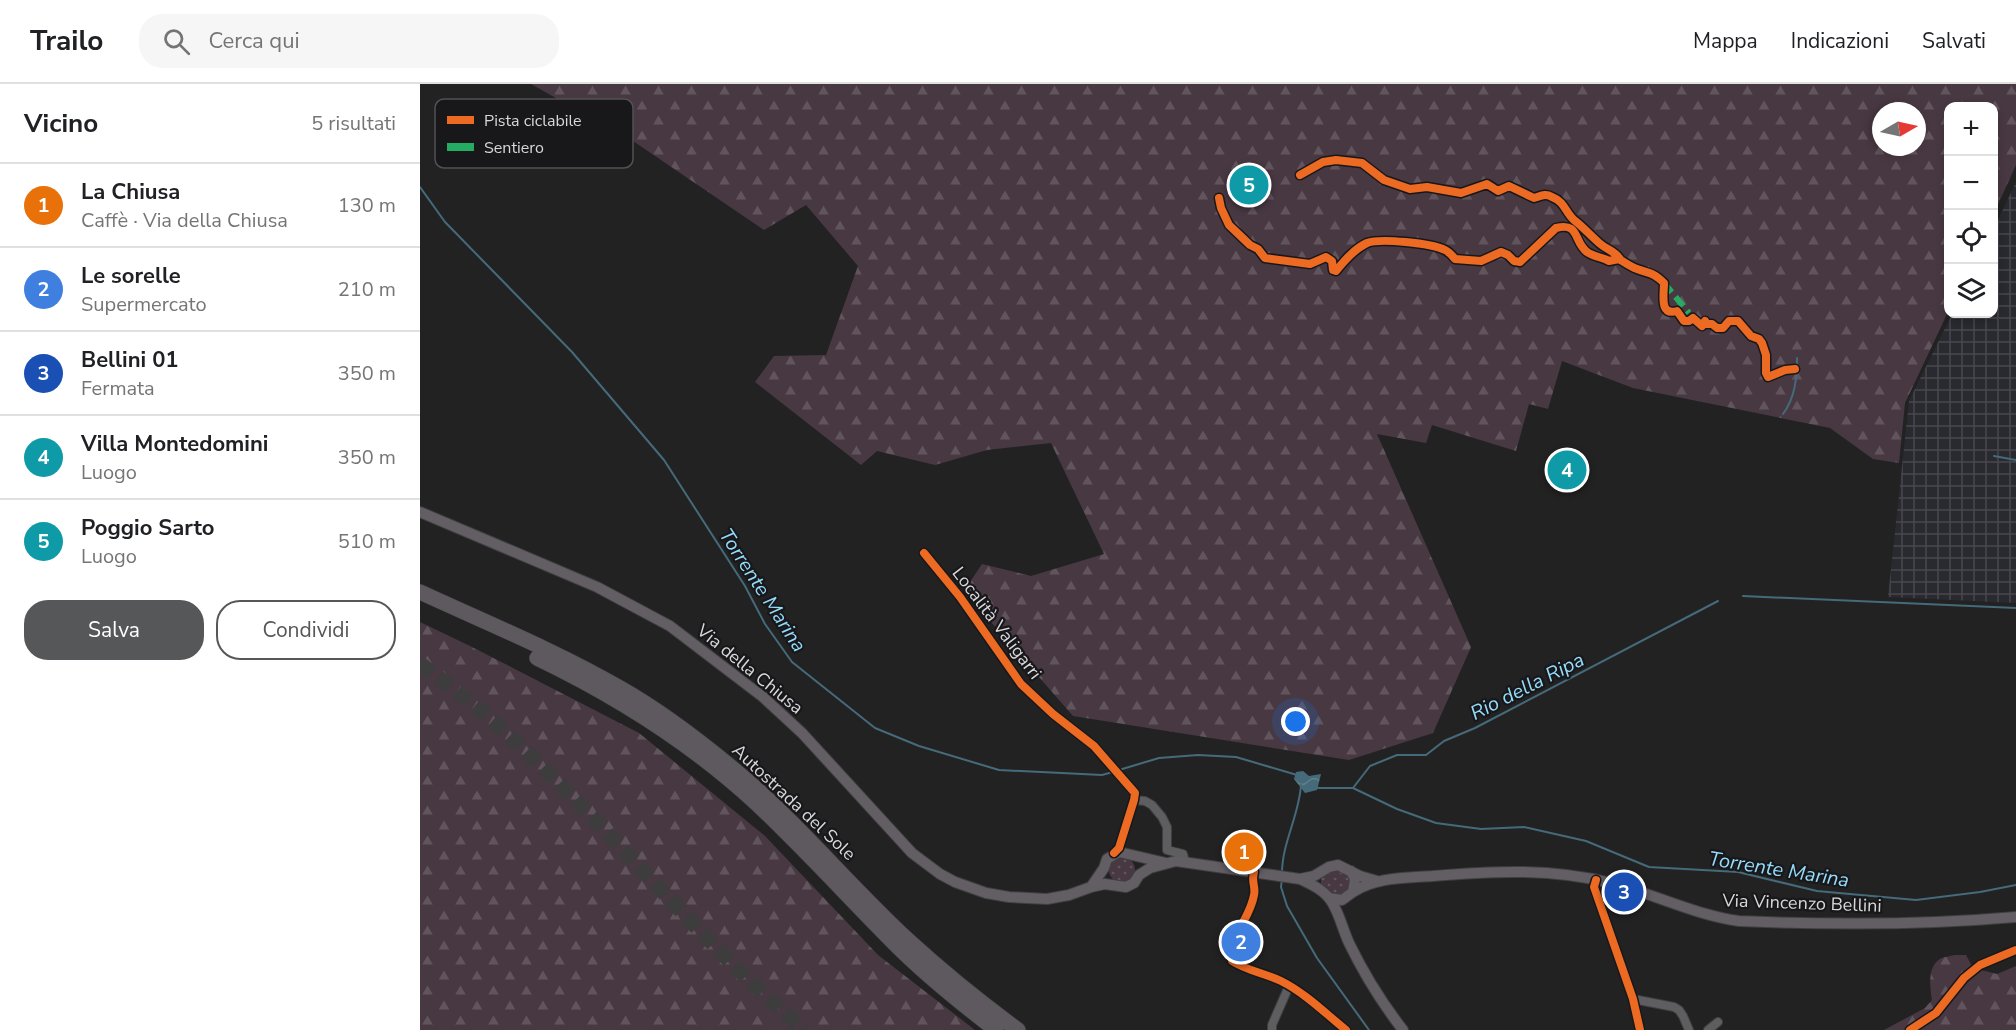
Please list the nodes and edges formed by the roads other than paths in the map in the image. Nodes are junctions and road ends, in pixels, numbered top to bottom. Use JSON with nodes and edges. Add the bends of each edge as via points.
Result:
{"nodes":[{"id":1,"x":420,"y":512,"type":"edge"},
{"id":2,"x":924,"y":553,"type":"dead end"},
{"id":3,"x":420,"y":592,"type":"edge"},
{"id":4,"x":420,"y":603,"type":"edge"},
{"id":5,"x":458,"y":615,"type":"junction"},
{"id":6,"x":649,"y":713,"type":"junction"},
{"id":7,"x":1134,"y":800,"type":"junction"},
{"id":8,"x":1122,"y":839,"type":"junction"},
{"id":9,"x":1114,"y":853,"type":"junction"},
{"id":10,"x":1130,"y":854,"type":"junction"},
{"id":11,"x":1185,"y":862,"type":"junction"},
{"id":12,"x":1167,"y":863,"type":"junction"},
{"id":13,"x":1104,"y":868,"type":"junction"},
{"id":14,"x":1326,"y":870,"type":"junction"},
{"id":15,"x":1351,"y":871,"type":"junction"},
{"id":16,"x":1254,"y":872,"type":"junction"},
{"id":17,"x":1139,"y":875,"type":"junction"},
{"id":18,"x":1297,"y":878,"type":"junction"},
{"id":19,"x":1596,"y":880,"type":"junction"},
{"id":20,"x":1377,"y":881,"type":"junction"},
{"id":21,"x":1112,"y":884,"type":"junction"},
{"id":22,"x":1091,"y":887,"type":"junction"},
{"id":23,"x":1325,"y":895,"type":"junction"},
{"id":24,"x":1349,"y":895,"type":"junction"},
{"id":25,"x":2016,"y":917,"type":"edge"},
{"id":26,"x":1342,"y":925,"type":"junction"},
{"id":27,"x":2016,"y":950,"type":"edge"},
{"id":28,"x":1289,"y":986,"type":"junction"},
{"id":29,"x":1633,"y":999,"type":"junction"},
{"id":30,"x":1718,"y":1022,"type":"dead end"},
{"id":31,"x":996,"y":1030,"type":"edge"},
{"id":32,"x":1018,"y":1030,"type":"edge"},
{"id":33,"x":1272,"y":1030,"type":"edge"},
{"id":34,"x":1346,"y":1030,"type":"edge"},
{"id":35,"x":1403,"y":1030,"type":"edge"},
{"id":36,"x":1641,"y":1030,"type":"edge"},
{"id":37,"x":1689,"y":1030,"type":"edge"},
{"id":38,"x":1708,"y":1030,"type":"edge"},
{"id":39,"x":1910,"y":1030,"type":"edge"}],
"edges":[{"from":1,"to":22,"type":"main road","name":"Via della Chiusa","via":[[597,587],[670,626],[763,697],[802,733],[912,854],[940,874],[986,893],[1009,897],[1047,898]]},
{"from":2,"to":7,"type":"street","name":"Località Valigarri","via":[[1021,684],[1102,754],[1135,793]]},
{"from":3,"to":5,"type":"highway","name":"Autostrada del Sole"},
{"from":4,"to":5,"type":"highway","name":"Autostrada del Sole"},
{"from":5,"to":6,"type":"highway","name":"Autostrada del Sole","via":[[584,669],[621,689]]},
{"from":6,"to":31,"type":"highway","name":"Autostrada del Sole","via":[[755,802],[898,947]]},
{"from":6,"to":32,"type":"highway","name":"Autostrada del Sole","via":[[732,767],[909,940]]},
{"from":7,"to":8,"type":"street"},
{"from":7,"to":11,"type":"street","via":[[1152,805],[1162,817],[1167,827],[1167,850],[1183,854]]},
{"from":8,"to":9,"type":"street"},
{"from":8,"to":10,"type":"street"},
{"from":9,"to":10,"type":"main road","name":"Via della Chiusa"},
{"from":9,"to":13,"type":"main road"},
{"from":10,"to":12,"type":"main road","name":"Via della Chiusa"},
{"from":10,"to":17,"type":"main road","via":[[1140,866]]},
{"from":11,"to":12,"type":"main road","name":"Via della Chiusa"},
{"from":11,"to":16,"type":"main road","name":"Via della Chiusa"},
{"from":12,"to":17,"type":"main road","name":"Via della Chiusa"},
{"from":13,"to":21,"type":"main road"},
{"from":13,"to":22,"type":"main road"},
{"from":14,"to":15,"type":"main road","name":"Via della Chiusa","via":[[1338,865]]},
{"from":14,"to":18,"type":"main road","name":"Via della Chiusa"},
{"from":14,"to":23,"type":"main road","via":[[1320,882]]},
{"from":15,"to":20,"type":"main road","name":"Via Vincenzo Bellini"},
{"from":15,"to":24,"type":"main road","via":[[1355,879]]},
{"from":16,"to":18,"type":"main road","name":"Via della Chiusa"},
{"from":16,"to":28,"type":"street","via":[[1254,894],[1233,944],[1232,961]]},
{"from":17,"to":21,"type":"main road","name":"Via della Chiusa","via":[[1125,887]]},
{"from":18,"to":23,"type":"main road","name":"Via della Chiusa"},
{"from":19,"to":20,"type":"main road","name":"Via Vincenzo Bellini","via":[[1511,870]]},
{"from":19,"to":25,"type":"main road","name":"Via Vincenzo Bellini","via":[[1710,916],[1739,921],[1924,923]]},
{"from":19,"to":29,"type":"street","via":[[1594,887]]},
{"from":20,"to":24,"type":"main road","name":"Via Vincenzo Bellini"},
{"from":21,"to":22,"type":"main road","name":"Via della Chiusa"},
{"from":23,"to":24,"type":"main road","name":"Via della Chiusa","via":[[1337,901]]},
{"from":23,"to":26,"type":"main road","via":[[1334,904]]},
{"from":24,"to":26,"type":"main road"},
{"from":26,"to":35,"type":"main road","via":[[1365,974]]},
{"from":27,"to":39,"type":"street","via":[[1980,965],[1964,978],[1936,1013]]},
{"from":28,"to":33,"type":"street"},
{"from":28,"to":34,"type":"street"},
{"from":29,"to":36,"type":"street"},
{"from":29,"to":37,"type":"street","via":[[1674,1007]]},
{"from":30,"to":38,"type":"street"}]}
